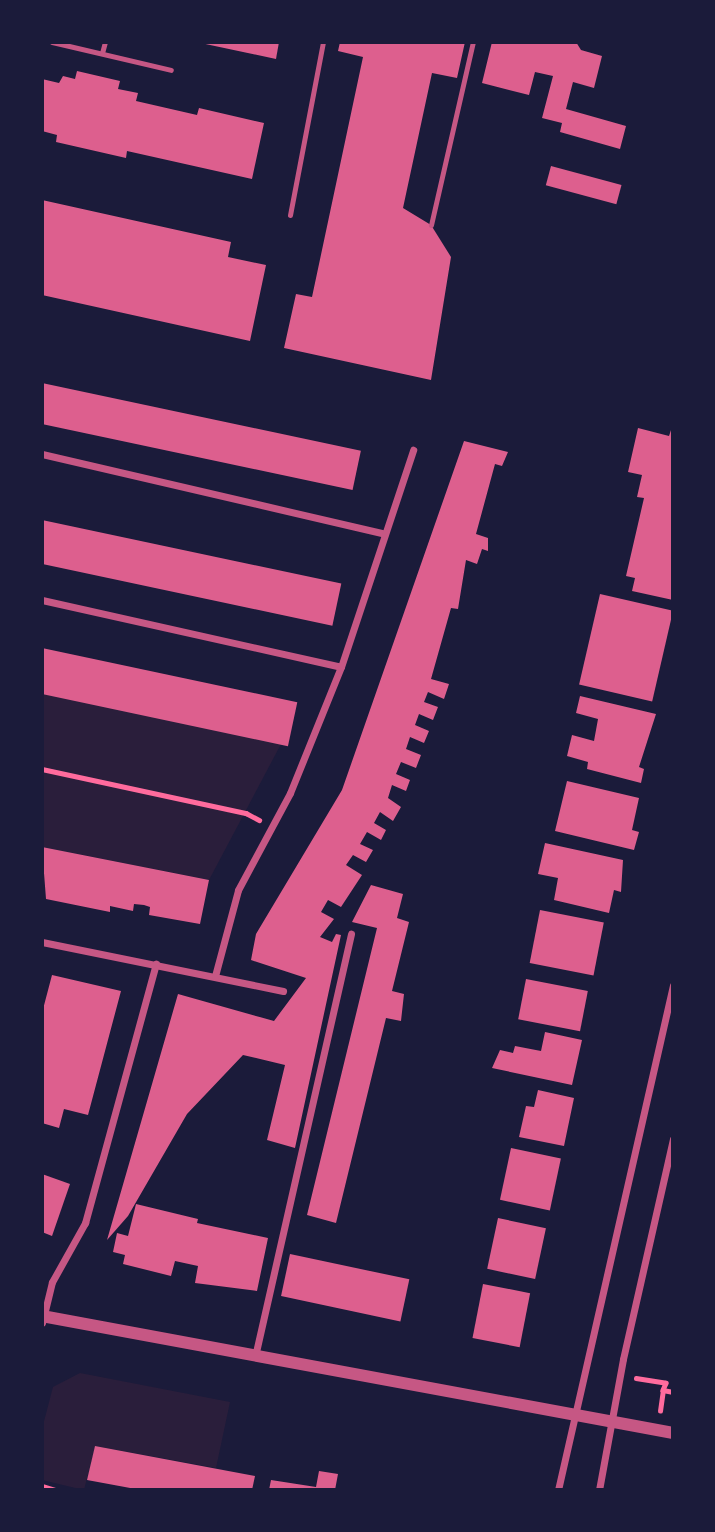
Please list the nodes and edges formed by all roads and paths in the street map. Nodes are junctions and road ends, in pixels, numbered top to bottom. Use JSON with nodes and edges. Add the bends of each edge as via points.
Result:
{"nodes":[{"id":1,"x":52,"y":42,"type":"edge"},
{"id":2,"x":105,"y":42,"type":"edge"},
{"id":3,"x":323,"y":42,"type":"edge"},
{"id":4,"x":473,"y":42,"type":"edge"},
{"id":5,"x":102,"y":53,"type":"junction"},
{"id":6,"x":171,"y":70,"type":"dead end"},
{"id":7,"x":290,"y":215,"type":"dead end"},
{"id":8,"x":431,"y":225,"type":"dead end"},
{"id":9,"x":413,"y":450,"type":"dead end"},
{"id":10,"x":42,"y":454,"type":"edge"},
{"id":11,"x":385,"y":534,"type":"junction"},
{"id":12,"x":42,"y":600,"type":"edge"},
{"id":13,"x":341,"y":667,"type":"junction"},
{"id":14,"x":42,"y":769,"type":"edge"},
{"id":15,"x":246,"y":813,"type":"dead end"},
{"id":16,"x":351,"y":934,"type":"dead end"},
{"id":17,"x":42,"y":942,"type":"edge"},
{"id":18,"x":156,"y":964,"type":"junction"},
{"id":19,"x":215,"y":976,"type":"junction"},
{"id":20,"x":673,"y":985,"type":"edge"},
{"id":21,"x":283,"y":991,"type":"dead end"},
{"id":22,"x":673,"y":1139,"type":"edge"},
{"id":23,"x":43,"y":1318,"type":"edge"},
{"id":24,"x":256,"y":1353,"type":"junction"},
{"id":25,"x":619,"y":1375,"type":"junction"},
{"id":26,"x":663,"y":1390,"type":"junction"},
{"id":27,"x":673,"y":1392,"type":"edge"},
{"id":28,"x":573,"y":1414,"type":"junction"},
{"id":29,"x":610,"y":1421,"type":"junction"},
{"id":30,"x":656,"y":1429,"type":"junction"},
{"id":31,"x":673,"y":1433,"type":"edge"},
{"id":32,"x":42,"y":1486,"type":"edge"},
{"id":33,"x":55,"y":1490,"type":"edge"},
{"id":34,"x":558,"y":1490,"type":"edge"},
{"id":35,"x":599,"y":1490,"type":"edge"}],
"edges":[{"from":1,"to":5,"type":"lane"},
{"from":2,"to":5,"type":"lane"},
{"from":3,"to":7,"type":"lane"},
{"from":4,"to":8,"type":"lane"},
{"from":5,"to":6,"type":"lane"},
{"from":9,"to":11,"type":"street"},
{"from":10,"to":11,"type":"street"},
{"from":11,"to":13,"type":"street"},
{"from":12,"to":13,"type":"street"},
{"from":13,"to":19,"type":"street","via":[[290,793],[238,890]]},
{"from":14,"to":15,"type":"path"},
{"from":16,"to":24,"type":"street"},
{"from":17,"to":18,"type":"street"},
{"from":18,"to":19,"type":"street"},
{"from":18,"to":23,"type":"street","via":[[85,1223],[52,1282]]},
{"from":19,"to":21,"type":"street"},
{"from":20,"to":28,"type":"street"},
{"from":22,"to":25,"type":"street"},
{"from":23,"to":24,"type":"street"},
{"from":24,"to":28,"type":"street"},
{"from":25,"to":26,"type":"path","via":[[666,1383]]},
{"from":25,"to":29,"type":"street"},
{"from":26,"to":27,"type":"path"},
{"from":26,"to":30,"type":"path"},
{"from":28,"to":29,"type":"street"},
{"from":28,"to":34,"type":"street"},
{"from":29,"to":30,"type":"street"},
{"from":29,"to":35,"type":"street"},
{"from":30,"to":31,"type":"street"},
{"from":32,"to":33,"type":"path"}]}
